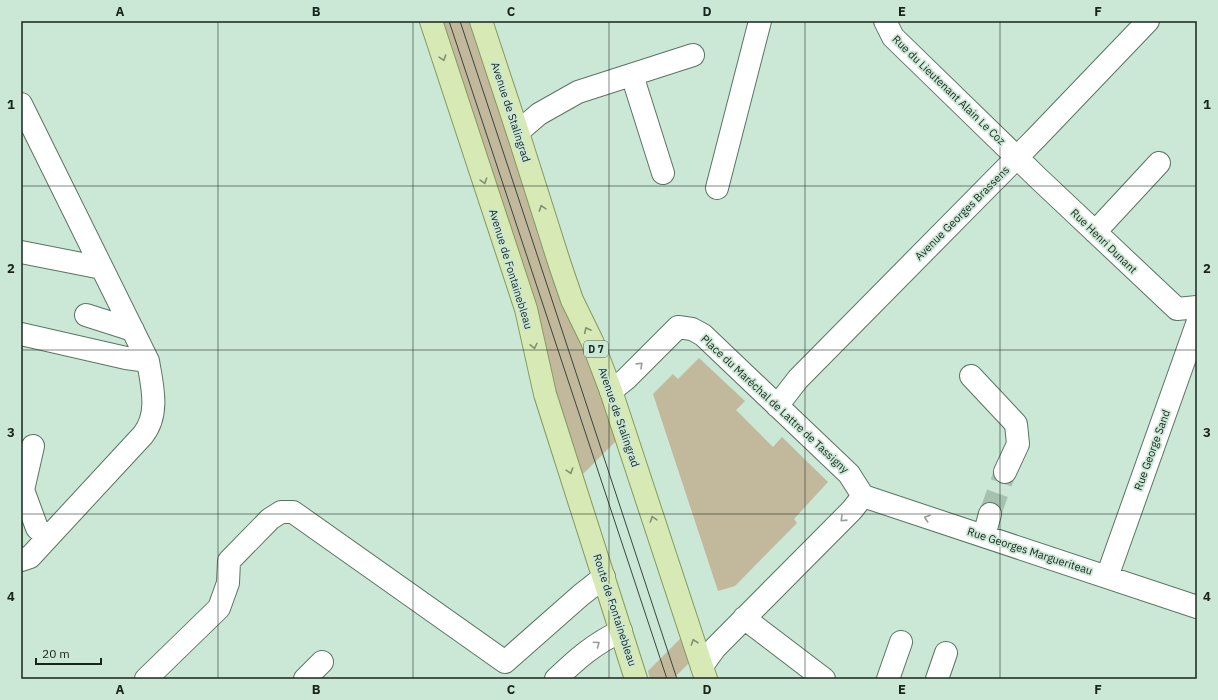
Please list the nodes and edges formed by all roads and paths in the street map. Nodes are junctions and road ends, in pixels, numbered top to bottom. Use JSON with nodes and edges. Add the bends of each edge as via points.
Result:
{"nodes":[{"id":1,"x":431,"y":21,"type":"edge"},
{"id":2,"x":481,"y":21,"type":"edge"},
{"id":3,"x":760,"y":21,"type":"edge"},
{"id":4,"x":885,"y":21,"type":"edge"},
{"id":5,"x":1148,"y":21,"type":"edge"},
{"id":6,"x":693,"y":55,"type":"dead end"},
{"id":7,"x":632,"y":75,"type":"junction"},
{"id":8,"x":21,"y":104,"type":"edge"},
{"id":9,"x":518,"y":132,"type":"junction"},
{"id":10,"x":1018,"y":157,"type":"junction"},
{"id":11,"x":1159,"y":162,"type":"dead end"},
{"id":12,"x":663,"y":173,"type":"dead end"},
{"id":13,"x":717,"y":188,"type":"dead end"},
{"id":14,"x":1095,"y":232,"type":"junction"},
{"id":15,"x":21,"y":252,"type":"edge"},
{"id":16,"x":102,"y":268,"type":"junction"},
{"id":17,"x":1197,"y":307,"type":"edge"},
{"id":18,"x":86,"y":315,"type":"dead end"},
{"id":19,"x":1197,"y":324,"type":"edge"},
{"id":20,"x":133,"y":330,"type":"junction"},
{"id":21,"x":21,"y":334,"type":"edge"},
{"id":22,"x":148,"y":361,"type":"junction"},
{"id":23,"x":971,"y":376,"type":"dead end"},
{"id":24,"x":611,"y":391,"type":"junction"},
{"id":25,"x":777,"y":406,"type":"junction"},
{"id":26,"x":33,"y":446,"type":"dead end"},
{"id":27,"x":1005,"y":472,"type":"tunnel mouth"},
{"id":28,"x":863,"y":496,"type":"junction"},
{"id":29,"x":990,"y":514,"type":"tunnel mouth"},
{"id":30,"x":974,"y":533,"type":"junction"},
{"id":31,"x":47,"y":537,"type":"junction"},
{"id":32,"x":592,"y":541,"type":"joint"},
{"id":33,"x":21,"y":560,"type":"edge"},
{"id":34,"x":604,"y":577,"type":"junction"},
{"id":35,"x":1107,"y":577,"type":"junction"},
{"id":36,"x":1197,"y":607,"type":"edge"},
{"id":37,"x":744,"y":618,"type":"junction"},
{"id":38,"x":621,"y":631,"type":"junction"},
{"id":39,"x":901,"y":642,"type":"dead end"},
{"id":40,"x":946,"y":653,"type":"dead end"},
{"id":41,"x":322,"y":662,"type":"dead end"},
{"id":42,"x":507,"y":670,"type":"edge"},
{"id":43,"x":701,"y":675,"type":"edge"},
{"id":44,"x":146,"y":679,"type":"edge"},
{"id":45,"x":305,"y":679,"type":"edge"},
{"id":46,"x":556,"y":679,"type":"edge"},
{"id":47,"x":636,"y":679,"type":"edge"},
{"id":48,"x":824,"y":679,"type":"edge"},
{"id":49,"x":888,"y":679,"type":"edge"},
{"id":50,"x":937,"y":679,"type":"edge"}],
"edges":[{"from":1,"to":32,"type":"main road","name":"Avenue de Fontainebleau","one_way":true,"via":[[526,309],[545,394]]},
{"from":2,"to":9,"type":"main road","name":"Avenue de Stalingrad","number":"D 7"},
{"from":3,"to":13,"type":"street"},
{"from":4,"to":10,"type":"street","name":"Rue du Lieutenant Alain Le Coz","via":[[893,37]]},
{"from":5,"to":10,"type":"street","name":"Avenue Georges Brassens"},
{"from":6,"to":7,"type":"street"},
{"from":7,"to":9,"type":"street","via":[[578,92],[539,114]]},
{"from":7,"to":12,"type":"street"},
{"from":8,"to":16,"type":"street"},
{"from":24,"to":9,"type":"main road","name":"Avenue de Stalingrad","number":"D 7","one_way":true,"via":[[592,341],[572,300]]},
{"from":10,"to":14,"type":"street","name":"Rue Henri Dunant"},
{"from":10,"to":25,"type":"street","name":"Avenue Georges Brassens","via":[[798,379]]},
{"from":11,"to":14,"type":"street"},
{"from":14,"to":17,"type":"street","name":"Rue Henri Dunant","via":[[1177,309]]},
{"from":15,"to":16,"type":"street"},
{"from":16,"to":20,"type":"street"},
{"from":18,"to":20,"type":"street"},
{"from":19,"to":35,"type":"street","name":"Rue George Sand"},
{"from":20,"to":22,"type":"street"},
{"from":21,"to":22,"type":"street"},
{"from":22,"to":31,"type":"street","via":[[154,396],[148,429]]},
{"from":23,"to":27,"type":"street","via":[[1016,424],[1018,444]]},
{"from":24,"to":25,"type":"street","name":"Place du Maréchal de Lattre de Tassigny","one_way":true,"via":[[678,327],[692,329],[703,335]]},
{"from":43,"to":24,"type":"main road","name":"Avenue de Stalingrad","number":"D 7","one_way":true},
{"from":25,"to":28,"type":"street","name":"Place du Maréchal de Lattre de Tassigny","via":[[849,474]]},
{"from":26,"to":31,"type":"street","via":[[23,490],[37,528]]},
{"from":30,"to":28,"type":"street","name":"Rue Georges Margueriteau","one_way":true},
{"from":28,"to":37,"type":"street","one_way":true},
{"from":29,"to":30,"type":"street"},
{"from":30,"to":35,"type":"street","name":"Rue Georges Margueriteau"},
{"from":31,"to":33,"type":"street","via":[[30,557]]},
{"from":32,"to":34,"type":"main road","name":"Route de Fontainebleau"},
{"from":34,"to":38,"type":"main road","name":"Route de Fontainebleau"},
{"from":34,"to":42,"type":"street","via":[[581,595]]},
{"from":35,"to":36,"type":"street","name":"Rue Georges Margueriteau"},
{"from":37,"to":43,"type":"street","via":[[715,648]]},
{"from":37,"to":48,"type":"street"},
{"from":46,"to":38,"type":"street","one_way":true,"via":[[575,660]]},
{"from":38,"to":47,"type":"main road","name":"Route de Fontainebleau"},
{"from":39,"to":49,"type":"street"},
{"from":40,"to":50,"type":"street"},
{"from":41,"to":45,"type":"street"},
{"from":42,"to":44,"type":"street","via":[[293,512],[281,512],[270,519],[229,561],[228,583],[219,608]]}]}
